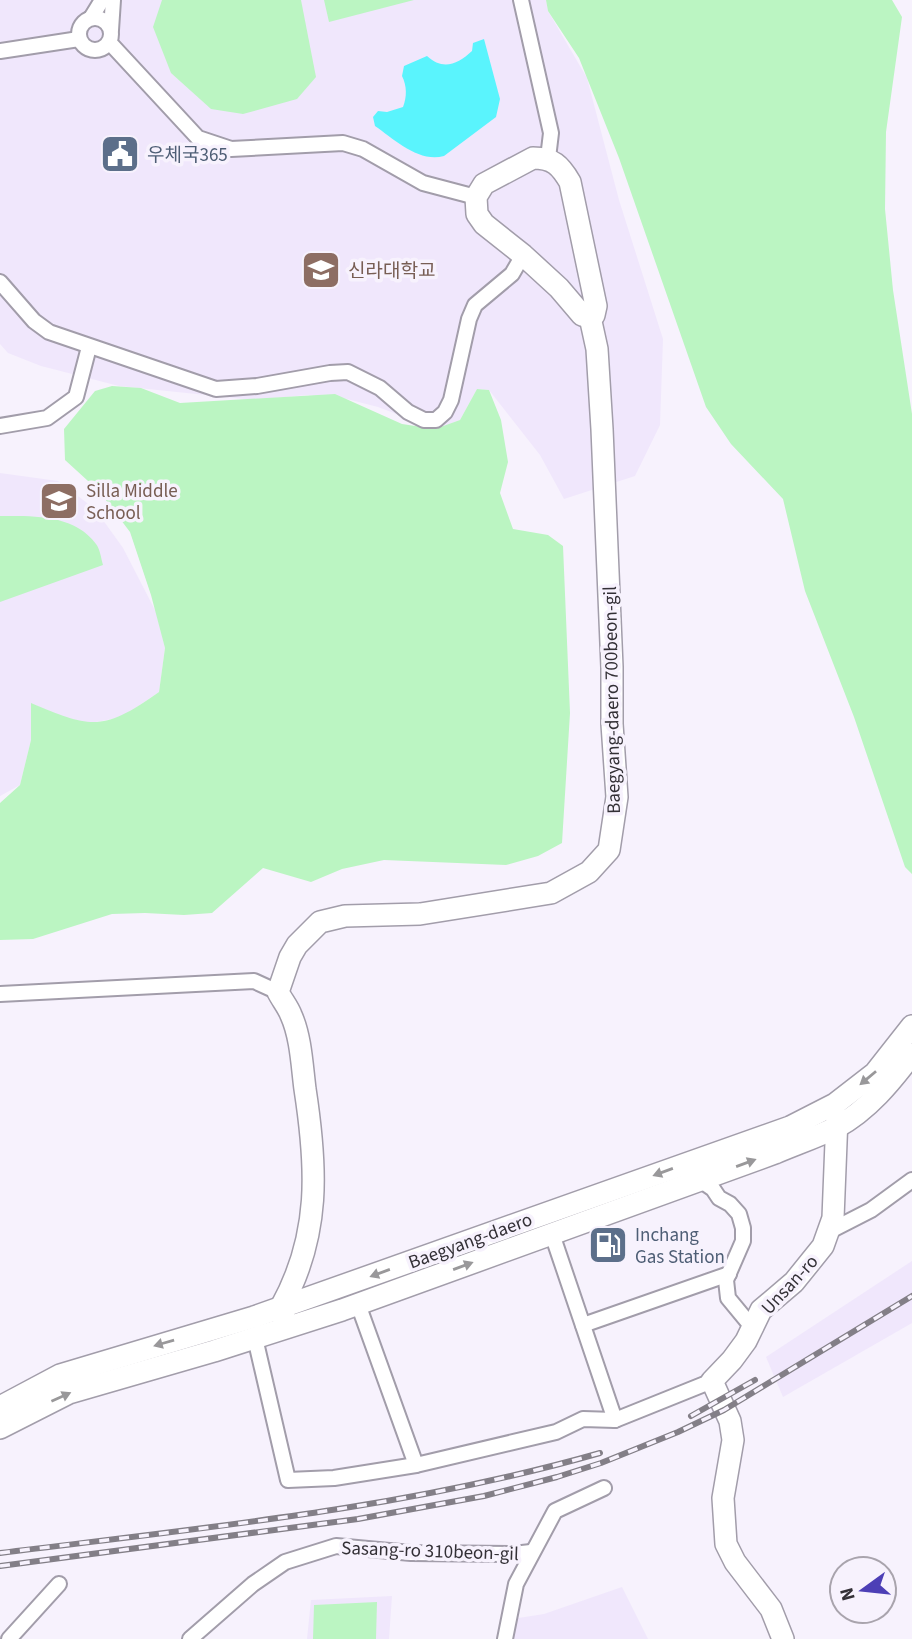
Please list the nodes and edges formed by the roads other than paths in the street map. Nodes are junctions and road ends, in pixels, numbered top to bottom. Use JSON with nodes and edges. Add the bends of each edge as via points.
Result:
{"nodes":[{"id":1,"x":102,"y":0,"type":"edge"},
{"id":2,"x":113,"y":0,"type":"edge"},
{"id":3,"x":521,"y":0,"type":"edge"},
{"id":4,"x":91,"y":18,"type":"junction"},
{"id":5,"x":111,"y":37,"type":"junction"},
{"id":6,"x":79,"y":39,"type":"junction"},
{"id":7,"x":0,"y":51,"type":"edge"},
{"id":8,"x":548,"y":158,"type":"junction"},
{"id":9,"x":476,"y":197,"type":"junction"},
{"id":10,"x":523,"y":255,"type":"junction"},
{"id":11,"x":0,"y":282,"type":"edge"},
{"id":12,"x":590,"y":317,"type":"junction"},
{"id":13,"x":89,"y":346,"type":"junction"},
{"id":14,"x":0,"y":426,"type":"edge"},
{"id":15,"x":278,"y":992,"type":"junction"},
{"id":16,"x":0,"y":994,"type":"edge"},
{"id":17,"x":912,"y":1026,"type":"edge"},
{"id":18,"x":912,"y":1054,"type":"edge"},
{"id":19,"x":835,"y":1104,"type":"junction"},
{"id":20,"x":838,"y":1126,"type":"junction"},
{"id":21,"x":700,"y":1180,"type":"junction"},
{"id":22,"x":912,"y":1180,"type":"edge"},
{"id":23,"x":828,"y":1232,"type":"junction"},
{"id":24,"x":552,"y":1234,"type":"junction"},
{"id":25,"x":729,"y":1274,"type":"junction"},
{"id":26,"x":358,"y":1304,"type":"junction"},
{"id":27,"x":284,"y":1317,"type":"junction"},
{"id":28,"x":583,"y":1325,"type":"junction"},
{"id":29,"x":752,"y":1327,"type":"junction"},
{"id":30,"x":255,"y":1338,"type":"junction"},
{"id":31,"x":60,"y":1375,"type":"junction"},
{"id":32,"x":712,"y":1381,"type":"junction"},
{"id":33,"x":0,"y":1392,"type":"edge"},
{"id":34,"x":0,"y":1408,"type":"edge"},
{"id":35,"x":615,"y":1420,"type":"junction"},
{"id":36,"x":0,"y":1428,"type":"edge"},
{"id":37,"x":416,"y":1465,"type":"junction"},
{"id":38,"x":604,"y":1488,"type":"dead end"},
{"id":39,"x":718,"y":1544,"type":"dead end"},
{"id":40,"x":531,"y":1552,"type":"junction"},
{"id":41,"x":60,"y":1584,"type":"dead end"},
{"id":42,"x":9,"y":1639,"type":"edge"},
{"id":43,"x":190,"y":1639,"type":"edge"},
{"id":44,"x":505,"y":1639,"type":"edge"},
{"id":45,"x":773,"y":1639,"type":"edge"},
{"id":46,"x":783,"y":1639,"type":"edge"}],
"edges":[{"from":1,"to":4,"type":"street"},
{"from":2,"to":5,"type":"street"},
{"from":3,"to":8,"type":"street","via":[[551,133]]},
{"from":4,"to":5,"type":"street","via":[[104,20]]},
{"from":4,"to":6,"type":"street","via":[[81,26]]},
{"from":5,"to":6,"type":"street","via":[[105,48],[93,51]]},
{"from":5,"to":9,"type":"street","via":[[198,138],[231,149],[343,143],[363,149],[423,183]]},
{"from":6,"to":7,"type":"street"},
{"from":8,"to":9,"type":"main road","via":[[533,158],[507,170],[484,184]]},
{"from":8,"to":12,"type":"main road","name":"Baegyang-daero 700beon-gil","via":[[561,167],[570,182],[596,306]]},
{"from":9,"to":10,"type":"main road","via":[[477,214],[484,224]]},
{"from":10,"to":12,"type":"main road"},
{"from":10,"to":13,"type":"street","via":[[513,274],[475,305],[451,400],[436,420],[408,412],[380,388],[348,372],[216,389]]},
{"from":11,"to":13,"type":"street","via":[[49,332]]},
{"from":12,"to":15,"type":"main road","name":"Baegyang-daero 700beon-gil","via":[[601,416],[617,797],[609,850],[589,873],[551,893],[420,914],[345,916],[320,922],[297,945]]},
{"from":13,"to":14,"type":"street","via":[[76,397],[47,418]]},
{"from":15,"to":16,"type":"street","via":[[254,981]]},
{"from":15,"to":27,"type":"main road","via":[[292,1017],[301,1059],[315,1186],[308,1233]]},
{"from":17,"to":19,"type":"main road","name":"Baegyang-daero","one_way":true,"via":[[875,1073]]},
{"from":18,"to":20,"type":"main road","name":"Baegyang-daero","via":[[884,1090]]},
{"from":19,"to":20,"type":"main road","name":"Unsan-ro"},
{"from":19,"to":27,"type":"main road","name":"Baegyang-daero","one_way":true,"via":[[790,1127]]},
{"from":21,"to":20,"type":"main road","name":"Baegyang-daero","one_way":true},
{"from":20,"to":23,"type":"main road","name":"Unsan-ro","via":[[833,1218]]},
{"from":21,"to":24,"type":"main road","name":"Baegyang-daero"},
{"from":21,"to":25,"type":"street","via":[[739,1214],[743,1241]]},
{"from":22,"to":23,"type":"street","via":[[871,1210]]},
{"from":23,"to":29,"type":"main road","name":"Unsan-ro","via":[[808,1267],[761,1310]]},
{"from":26,"to":24,"type":"main road","name":"Baegyang-daero","one_way":true},
{"from":24,"to":28,"type":"street","name":"Baegyang-daero"},
{"from":25,"to":28,"type":"street"},
{"from":25,"to":29,"type":"street","via":[[728,1298]]},
{"from":26,"to":27,"type":"main road","name":"Baegyang-daero"},
{"from":26,"to":37,"type":"street"},
{"from":27,"to":30,"type":"main road","name":"Baegyang-daero"},
{"from":27,"to":31,"type":"main road","name":"Baegyang-daero","one_way":true},
{"from":28,"to":35,"type":"street","name":"Baegyang-daero"},
{"from":29,"to":32,"type":"main road","name":"Unsan-ro","via":[[732,1360]]},
{"from":36,"to":30,"type":"main road","name":"Baegyang-daero","one_way":true,"via":[[69,1393]]},
{"from":30,"to":37,"type":"street","via":[[288,1480]]},
{"from":31,"to":33,"type":"main road"},
{"from":31,"to":34,"type":"main road","name":"Baegyang-daero"},
{"from":32,"to":35,"type":"street"},
{"from":32,"to":46,"type":"main road","via":[[732,1431],[723,1498],[726,1544],[771,1609]]},
{"from":35,"to":37,"type":"street","via":[[583,1419],[556,1432]]},
{"from":38,"to":40,"type":"street","via":[[555,1511]]},
{"from":39,"to":45,"type":"street","via":[[723,1561],[765,1617]]},
{"from":40,"to":43,"type":"street","name":"Sasang-ro 310beon-gil","via":[[411,1553],[336,1546],[285,1562]]},
{"from":40,"to":44,"type":"street","via":[[516,1584]]},
{"from":41,"to":42,"type":"street"}]}
